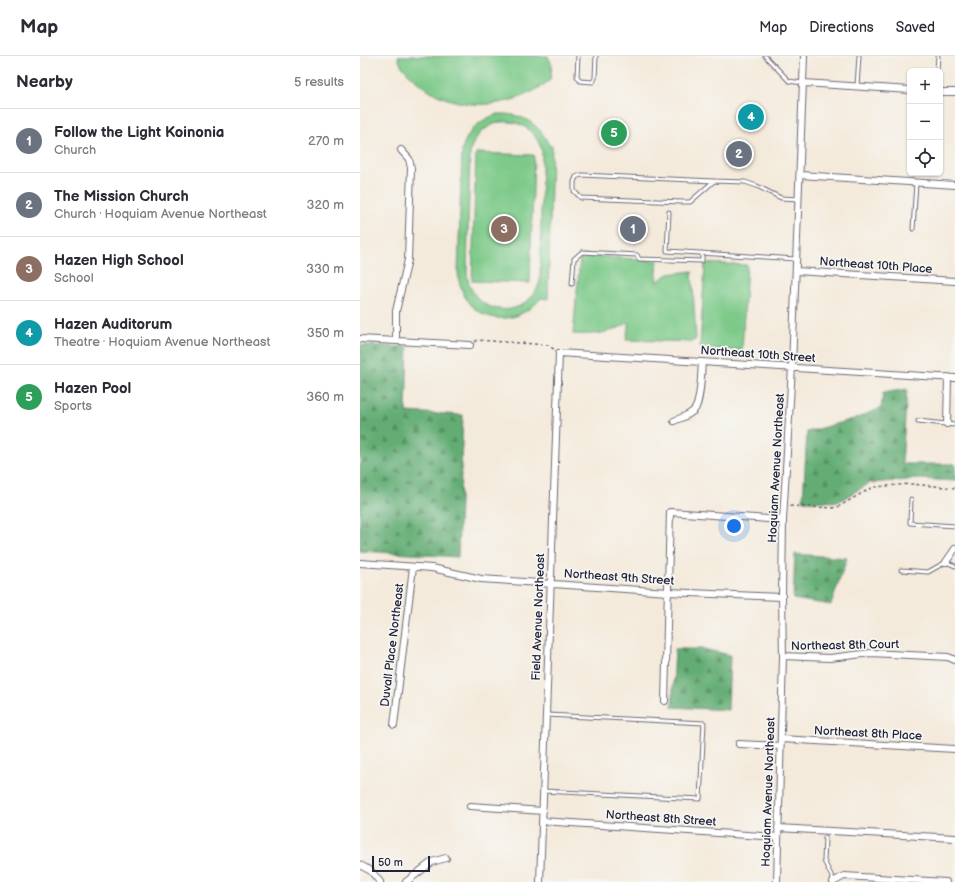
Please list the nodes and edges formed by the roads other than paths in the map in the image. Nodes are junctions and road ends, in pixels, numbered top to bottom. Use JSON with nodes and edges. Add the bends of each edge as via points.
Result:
{"nodes":[{"id":1,"x":578,"y":56,"type":"edge"},
{"id":2,"x":596,"y":56,"type":"edge"},
{"id":3,"x":765,"y":56,"type":"edge"},
{"id":4,"x":804,"y":56,"type":"edge"},
{"id":5,"x":859,"y":56,"type":"edge"},
{"id":6,"x":938,"y":56,"type":"edge"},
{"id":7,"x":937,"y":68,"type":"edge"},
{"id":8,"x":804,"y":83,"type":"junction"},
{"id":9,"x":857,"y":87,"type":"junction"},
{"id":10,"x":907,"y":90,"type":"edge"},
{"id":11,"x":943,"y":92,"type":"edge"},
{"id":12,"x":955,"y":92,"type":"edge"},
{"id":13,"x":401,"y":150,"type":"dead end"},
{"id":14,"x":800,"y":175,"type":"junction"},
{"id":15,"x":714,"y":180,"type":"junction"},
{"id":16,"x":916,"y":183,"type":"junction"},
{"id":17,"x":955,"y":185,"type":"edge"},
{"id":18,"x":799,"y":199,"type":"junction"},
{"id":19,"x":668,"y":212,"type":"dead end"},
{"id":20,"x":914,"y":229,"type":"dead end"},
{"id":21,"x":702,"y":253,"type":"junction"},
{"id":22,"x":796,"y":258,"type":"junction"},
{"id":23,"x":796,"y":271,"type":"junction"},
{"id":24,"x":955,"y":281,"type":"edge"},
{"id":25,"x":572,"y":284,"type":"dead end"},
{"id":26,"x":360,"y":339,"type":"edge"},
{"id":27,"x":396,"y":341,"type":"junction"},
{"id":28,"x":470,"y":345,"type":"road end"},
{"id":29,"x":559,"y":353,"type":"joint"},
{"id":30,"x":702,"y":362,"type":"junction"},
{"id":31,"x":792,"y":367,"type":"junction"},
{"id":32,"x":948,"y":377,"type":"junction"},
{"id":33,"x":955,"y":378,"type":"edge"},
{"id":34,"x":674,"y":421,"type":"dead end"},
{"id":35,"x":918,"y":421,"type":"dead end"},
{"id":36,"x":947,"y":424,"type":"junction"},
{"id":37,"x":955,"y":425,"type":"edge"},
{"id":38,"x":911,"y":499,"type":"dead end"},
{"id":39,"x":784,"y":520,"type":"junction"},
{"id":40,"x":955,"y":526,"type":"edge"},
{"id":41,"x":955,"y":549,"type":"edge"},
{"id":42,"x":946,"y":562,"type":"junction"},
{"id":43,"x":360,"y":564,"type":"edge"},
{"id":44,"x":955,"y":566,"type":"edge"},
{"id":45,"x":413,"y":567,"type":"junction"},
{"id":46,"x":901,"y":570,"type":"dead end"},
{"id":47,"x":550,"y":584,"type":"junction"},
{"id":48,"x":668,"y":592,"type":"junction"},
{"id":49,"x":782,"y":597,"type":"junction"},
{"id":50,"x":784,"y":656,"type":"junction"},
{"id":51,"x":955,"y":660,"type":"edge"},
{"id":52,"x":665,"y":701,"type":"dead end"},
{"id":53,"x":546,"y":715,"type":"junction"},
{"id":54,"x":394,"y":725,"type":"dead end"},
{"id":55,"x":780,"y":739,"type":"junction"},
{"id":56,"x":739,"y":744,"type":"dead end"},
{"id":57,"x":780,"y":746,"type":"junction"},
{"id":58,"x":955,"y":749,"type":"edge"},
{"id":59,"x":543,"y":791,"type":"junction"},
{"id":60,"x":470,"y":806,"type":"dead end"},
{"id":61,"x":543,"y":811,"type":"junction"},
{"id":62,"x":542,"y":822,"type":"junction"},
{"id":63,"x":778,"y":828,"type":"junction"},
{"id":64,"x":778,"y":837,"type":"junction"},
{"id":65,"x":826,"y":838,"type":"dead end"},
{"id":66,"x":955,"y":838,"type":"edge"},
{"id":67,"x":446,"y":858,"type":"dead end"},
{"id":68,"x":360,"y":865,"type":"edge"},
{"id":69,"x":834,"y":881,"type":"edge"},
{"id":70,"x":380,"y":882,"type":"edge"},
{"id":71,"x":406,"y":882,"type":"edge"},
{"id":72,"x":540,"y":882,"type":"edge"},
{"id":73,"x":777,"y":882,"type":"edge"},
{"id":74,"x":946,"y":882,"type":"edge"}],
"edges":[{"from":1,"to":2,"type":"lane","via":[[577,76],[580,81],[593,82],[596,78]]},
{"from":3,"to":8,"type":"lane","via":[[789,81]]},
{"from":4,"to":8,"type":"street","name":"Hoquiam Avenue Northeast"},
{"from":5,"to":9,"type":"lane"},
{"from":6,"to":7,"type":"lane"},
{"from":8,"to":9,"type":"street"},
{"from":8,"to":14,"type":"street","name":"Hoquiam Avenue Northeast"},
{"from":9,"to":10,"type":"street"},
{"from":11,"to":12,"type":"street"},
{"from":13,"to":27,"type":"street","via":[[409,160],[411,168],[408,260],[396,311]]},
{"from":14,"to":16,"type":"street"},
{"from":14,"to":18,"type":"street","name":"Hoquiam Avenue Northeast"},
{"from":15,"to":15,"type":"lane","via":[[581,175],[576,177],[573,187],[581,198],[690,202]]},
{"from":15,"to":18,"type":"lane","via":[[745,182],[781,198]]},
{"from":16,"to":17,"type":"street"},
{"from":16,"to":20,"type":"lane"},
{"from":18,"to":22,"type":"street","name":"Hoquiam Avenue Northeast"},
{"from":19,"to":21,"type":"lane","via":[[667,251]]},
{"from":21,"to":22,"type":"lane"},
{"from":21,"to":25,"type":"lane","via":[[702,261],[639,259],[637,255],[582,252],[574,259]]},
{"from":22,"to":23,"type":"street","name":"Hoquiam Avenue Northeast"},
{"from":23,"to":24,"type":"street","name":"Northeast 10th Place"},
{"from":23,"to":31,"type":"street","name":"Hoquiam Avenue Northeast"},
{"from":26,"to":27,"type":"street"},
{"from":27,"to":28,"type":"street"},
{"from":29,"to":30,"type":"street","name":"Northeast 10th Street"},
{"from":29,"to":47,"type":"street","name":"Field Avenue Northeast"},
{"from":30,"to":31,"type":"street","name":"Northeast 10th Street"},
{"from":30,"to":34,"type":"street","via":[[696,409]]},
{"from":31,"to":32,"type":"street","name":"Northeast 10th Street"},
{"from":31,"to":39,"type":"street","name":"Hoquiam Avenue Northeast"},
{"from":32,"to":33,"type":"street","name":"Northeast 10th Street"},
{"from":32,"to":36,"type":"street"},
{"from":35,"to":36,"type":"lane"},
{"from":36,"to":37,"type":"lane"},
{"from":38,"to":40,"type":"lane","via":[[910,523]]},
{"from":39,"to":48,"type":"street","via":[[670,512]]},
{"from":39,"to":49,"type":"street","name":"Hoquiam Avenue Northeast"},
{"from":41,"to":42,"type":"street"},
{"from":42,"to":44,"type":"lane"},
{"from":42,"to":46,"type":"lane","via":[[928,572]]},
{"from":43,"to":45,"type":"street","name":"Northeast 9th Street"},
{"from":45,"to":47,"type":"street","name":"Northeast 9th Street","via":[[432,568],[481,580]]},
{"from":45,"to":54,"type":"street","name":"Duvall Place Northeast"},
{"from":47,"to":48,"type":"street","name":"Northeast 9th Street"},
{"from":47,"to":53,"type":"street","name":"Field Avenue Northeast"},
{"from":48,"to":49,"type":"street","name":"Northeast 9th Street"},
{"from":48,"to":52,"type":"street"},
{"from":49,"to":50,"type":"street","name":"Hoquiam Avenue Northeast"},
{"from":50,"to":51,"type":"street","name":"Northeast 8th Court","via":[[830,658],[871,653],[948,657]]},
{"from":50,"to":55,"type":"street","name":"Hoquiam Avenue Northeast"},
{"from":53,"to":59,"type":"street","name":"Field Avenue Northeast"},
{"from":53,"to":59,"type":"lane","via":[[704,723],[700,799]]},
{"from":55,"to":57,"type":"street","name":"Hoquiam Avenue Northeast"},
{"from":55,"to":58,"type":"street","name":"Northeast 8th Place"},
{"from":56,"to":57,"type":"street"},
{"from":57,"to":63,"type":"street","name":"Hoquiam Avenue Northeast"},
{"from":59,"to":61,"type":"street","name":"Field Avenue Northeast"},
{"from":60,"to":61,"type":"street"},
{"from":61,"to":62,"type":"street","name":"Field Avenue Northeast"},
{"from":62,"to":64,"type":"street","name":"Northeast 8th Street"},
{"from":62,"to":72,"type":"street","name":"Field Avenue Northeast"},
{"from":63,"to":64,"type":"street","name":"Hoquiam Avenue Northeast"},
{"from":63,"to":66,"type":"street"},
{"from":64,"to":73,"type":"street","name":"Hoquiam Avenue Northeast"},
{"from":65,"to":69,"type":"lane","via":[[824,861]]},
{"from":67,"to":71,"type":"street","via":[[432,862]]},
{"from":68,"to":70,"type":"street"},
{"from":69,"to":74,"type":"street","via":[[844,876]]}]}
